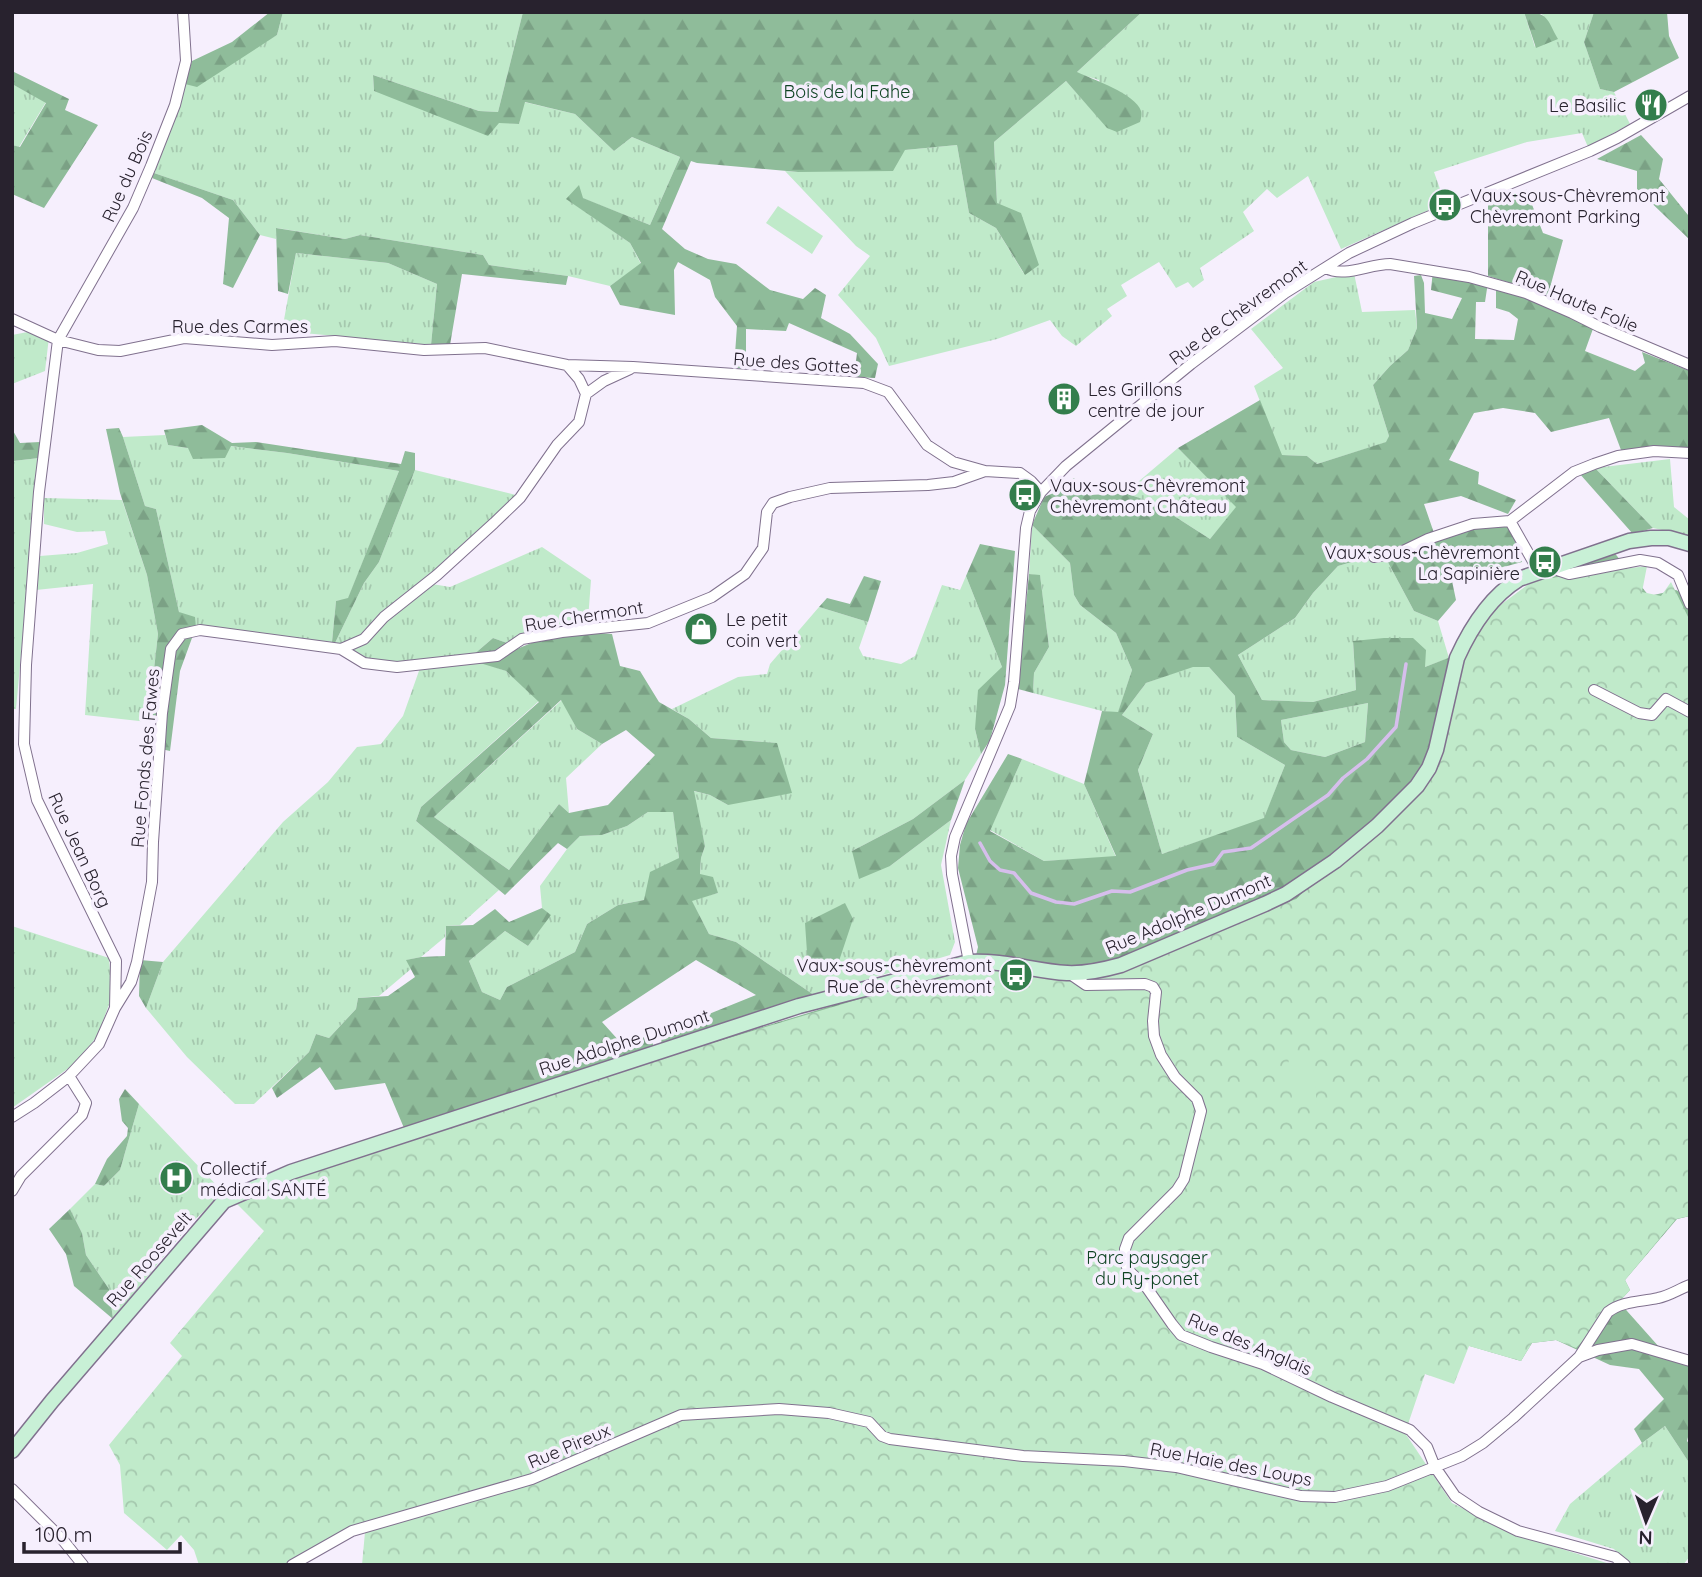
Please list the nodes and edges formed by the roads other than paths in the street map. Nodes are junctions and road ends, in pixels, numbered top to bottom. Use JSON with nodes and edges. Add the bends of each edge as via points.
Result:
{"nodes":[{"id":1,"x":183,"y":12,"type":"edge"},
{"id":2,"x":1690,"y":96,"type":"edge"},
{"id":3,"x":1326,"y":268,"type":"junction"},
{"id":4,"x":12,"y":319,"type":"edge"},
{"id":5,"x":58,"y":340,"type":"junction"},
{"id":6,"x":424,"y":350,"type":"joint"},
{"id":7,"x":567,"y":365,"type":"junction"},
{"id":8,"x":1690,"y":365,"type":"edge"},
{"id":9,"x":634,"y":367,"type":"junction"},
{"id":10,"x":586,"y":394,"type":"junction"},
{"id":11,"x":1690,"y":453,"type":"edge"},
{"id":12,"x":985,"y":471,"type":"junction"},
{"id":13,"x":1041,"y":492,"type":"junction"},
{"id":14,"x":1510,"y":521,"type":"junction"},
{"id":15,"x":1690,"y":544,"type":"edge"},
{"id":16,"x":1374,"y":557,"type":"dead end"},
{"id":17,"x":1545,"y":570,"type":"junction"},
{"id":18,"x":1690,"y":604,"type":"edge"},
{"id":19,"x":341,"y":649,"type":"junction"},
{"id":20,"x":1594,"y":690,"type":"dead end"},
{"id":21,"x":1690,"y":712,"type":"edge"},
{"id":22,"x":116,"y":961,"type":"junction"},
{"id":23,"x":137,"y":962,"type":"junction"},
{"id":24,"x":969,"y":962,"type":"junction"},
{"id":25,"x":1069,"y":973,"type":"junction"},
{"id":26,"x":115,"y":1008,"type":"junction"},
{"id":27,"x":69,"y":1076,"type":"junction"},
{"id":28,"x":12,"y":1117,"type":"edge"},
{"id":29,"x":396,"y":1137,"type":"joint"},
{"id":30,"x":12,"y":1191,"type":"edge"},
{"id":31,"x":1690,"y":1285,"type":"edge"},
{"id":32,"x":1579,"y":1356,"type":"junction"},
{"id":33,"x":1690,"y":1361,"type":"edge"},
{"id":34,"x":869,"y":1422,"type":"joint"},
{"id":35,"x":12,"y":1451,"type":"edge"},
{"id":36,"x":1435,"y":1467,"type":"junction"},
{"id":37,"x":12,"y":1489,"type":"edge"},
{"id":38,"x":83,"y":1565,"type":"edge"},
{"id":39,"x":292,"y":1565,"type":"edge"},
{"id":40,"x":1625,"y":1565,"type":"edge"}],
"edges":[{"from":1,"to":5,"type":"street","name":"Rue du Bois","via":[[186,61],[175,105],[133,208]]},
{"from":2,"to":3,"type":"street","name":"Rue de Chèvremont","via":[[1590,151],[1413,223]]},
{"from":3,"to":8,"type":"street","name":"Rue Haute Folie","via":[[1341,272],[1390,264],[1469,277],[1526,293]]},
{"from":3,"to":13,"type":"street","name":"Rue de Chèvremont","via":[[1191,364],[1066,466]]},
{"from":4,"to":5,"type":"street","name":"Rue des Carmes"},
{"from":5,"to":6,"type":"street","name":"Rue des Carmes","via":[[109,351],[184,338],[272,345],[335,341]]},
{"from":5,"to":22,"type":"street","name":"Rue Jean Borg","via":[[39,492],[24,744],[37,800]]},
{"from":6,"to":7,"type":"street","name":"Rue des Gottes","via":[[485,348]]},
{"from":7,"to":9,"type":"street","name":"Rue des Gottes"},
{"from":7,"to":10,"type":"street"},
{"from":9,"to":10,"type":"street","name":"Rue des Gottes"},
{"from":9,"to":12,"type":"street","name":"Rue des Gottes","via":[[864,383],[888,392],[927,444],[953,462]]},
{"from":10,"to":19,"type":"street","via":[[579,422],[520,498],[364,639]]},
{"from":11,"to":14,"type":"street","via":[[1654,451],[1594,464],[1574,472]]},
{"from":12,"to":13,"type":"street","name":"Rue des Gottes","via":[[1020,473]]},
{"from":12,"to":19,"type":"street","name":"Rue Chermont","via":[[928,485],[830,488],[773,503],[767,512],[763,548],[745,574],[712,597],[648,623],[522,639],[497,656],[397,667],[364,663]]},
{"from":13,"to":24,"type":"street","name":"Rue de Chèvremont","via":[[1026,528],[1010,706],[955,836],[951,856]]},
{"from":14,"to":16,"type":"street","via":[[1473,524],[1401,552]]},
{"from":14,"to":17,"type":"street"},
{"from":15,"to":17,"type":"main road","name":"Rue Adolphe Dumont","via":[[1669,538],[1629,541]]},
{"from":17,"to":18,"type":"street","name":"Rue Adolphe Dumont","via":[[1569,574],[1640,560],[1658,563],[1678,575]]},
{"from":17,"to":25,"type":"main road","name":"Rue Adolphe Dumont","via":[[1502,589],[1476,622],[1457,658],[1429,768],[1377,826],[1286,894],[1121,965]]},
{"from":19,"to":23,"type":"street","name":"Rue Fonds des Fawes","via":[[200,630],[182,634],[172,649],[162,713],[152,882]]},
{"from":20,"to":21,"type":"street","via":[[1639,713],[1652,715],[1666,699]]},
{"from":22,"to":23,"type":"street"},
{"from":22,"to":26,"type":"street","name":"Rue Jean Borg"},
{"from":23,"to":26,"type":"street","name":"Rue Fonds des Fawes"},
{"from":24,"to":25,"type":"main road","name":"Rue Adolphe Dumont"},
{"from":24,"to":29,"type":"main road","name":"Rue Adolphe Dumont","via":[[799,1006]]},
{"from":25,"to":36,"type":"street","name":"Rue des Anglais","via":[[1086,985],[1153,987],[1154,1036],[1161,1055],[1197,1099],[1201,1111],[1184,1178],[1129,1238],[1125,1249],[1128,1270],[1181,1335],[1263,1364],[1410,1430],[1427,1447]]},
{"from":26,"to":27,"type":"street","name":"Rue Jean Borg","via":[[99,1044]]},
{"from":27,"to":28,"type":"street","name":"Rue Jean Borg"},
{"from":27,"to":30,"type":"street","via":[[86,1103],[82,1115]]},
{"from":29,"to":35,"type":"main road","name":"Rue Roosevelt","via":[[291,1172],[224,1201]]},
{"from":31,"to":32,"type":"street","name":"Rue Haie des Loups","via":[[1614,1307]]},
{"from":32,"to":33,"type":"street","via":[[1632,1344]]},
{"from":32,"to":36,"type":"street","name":"Rue Haie des Loups","via":[[1483,1443]]},
{"from":34,"to":36,"type":"street","name":"Rue Haie des Loups","via":[[890,1439],[1023,1456],[1176,1467],[1301,1496],[1335,1497],[1387,1486]]},
{"from":34,"to":39,"type":"street","name":"Rue Pireux","via":[[779,1409],[681,1415],[533,1479],[352,1531]]},
{"from":36,"to":40,"type":"street","via":[[1455,1496],[1479,1512],[1518,1531],[1615,1557]]},
{"from":37,"to":38,"type":"street"}]}
